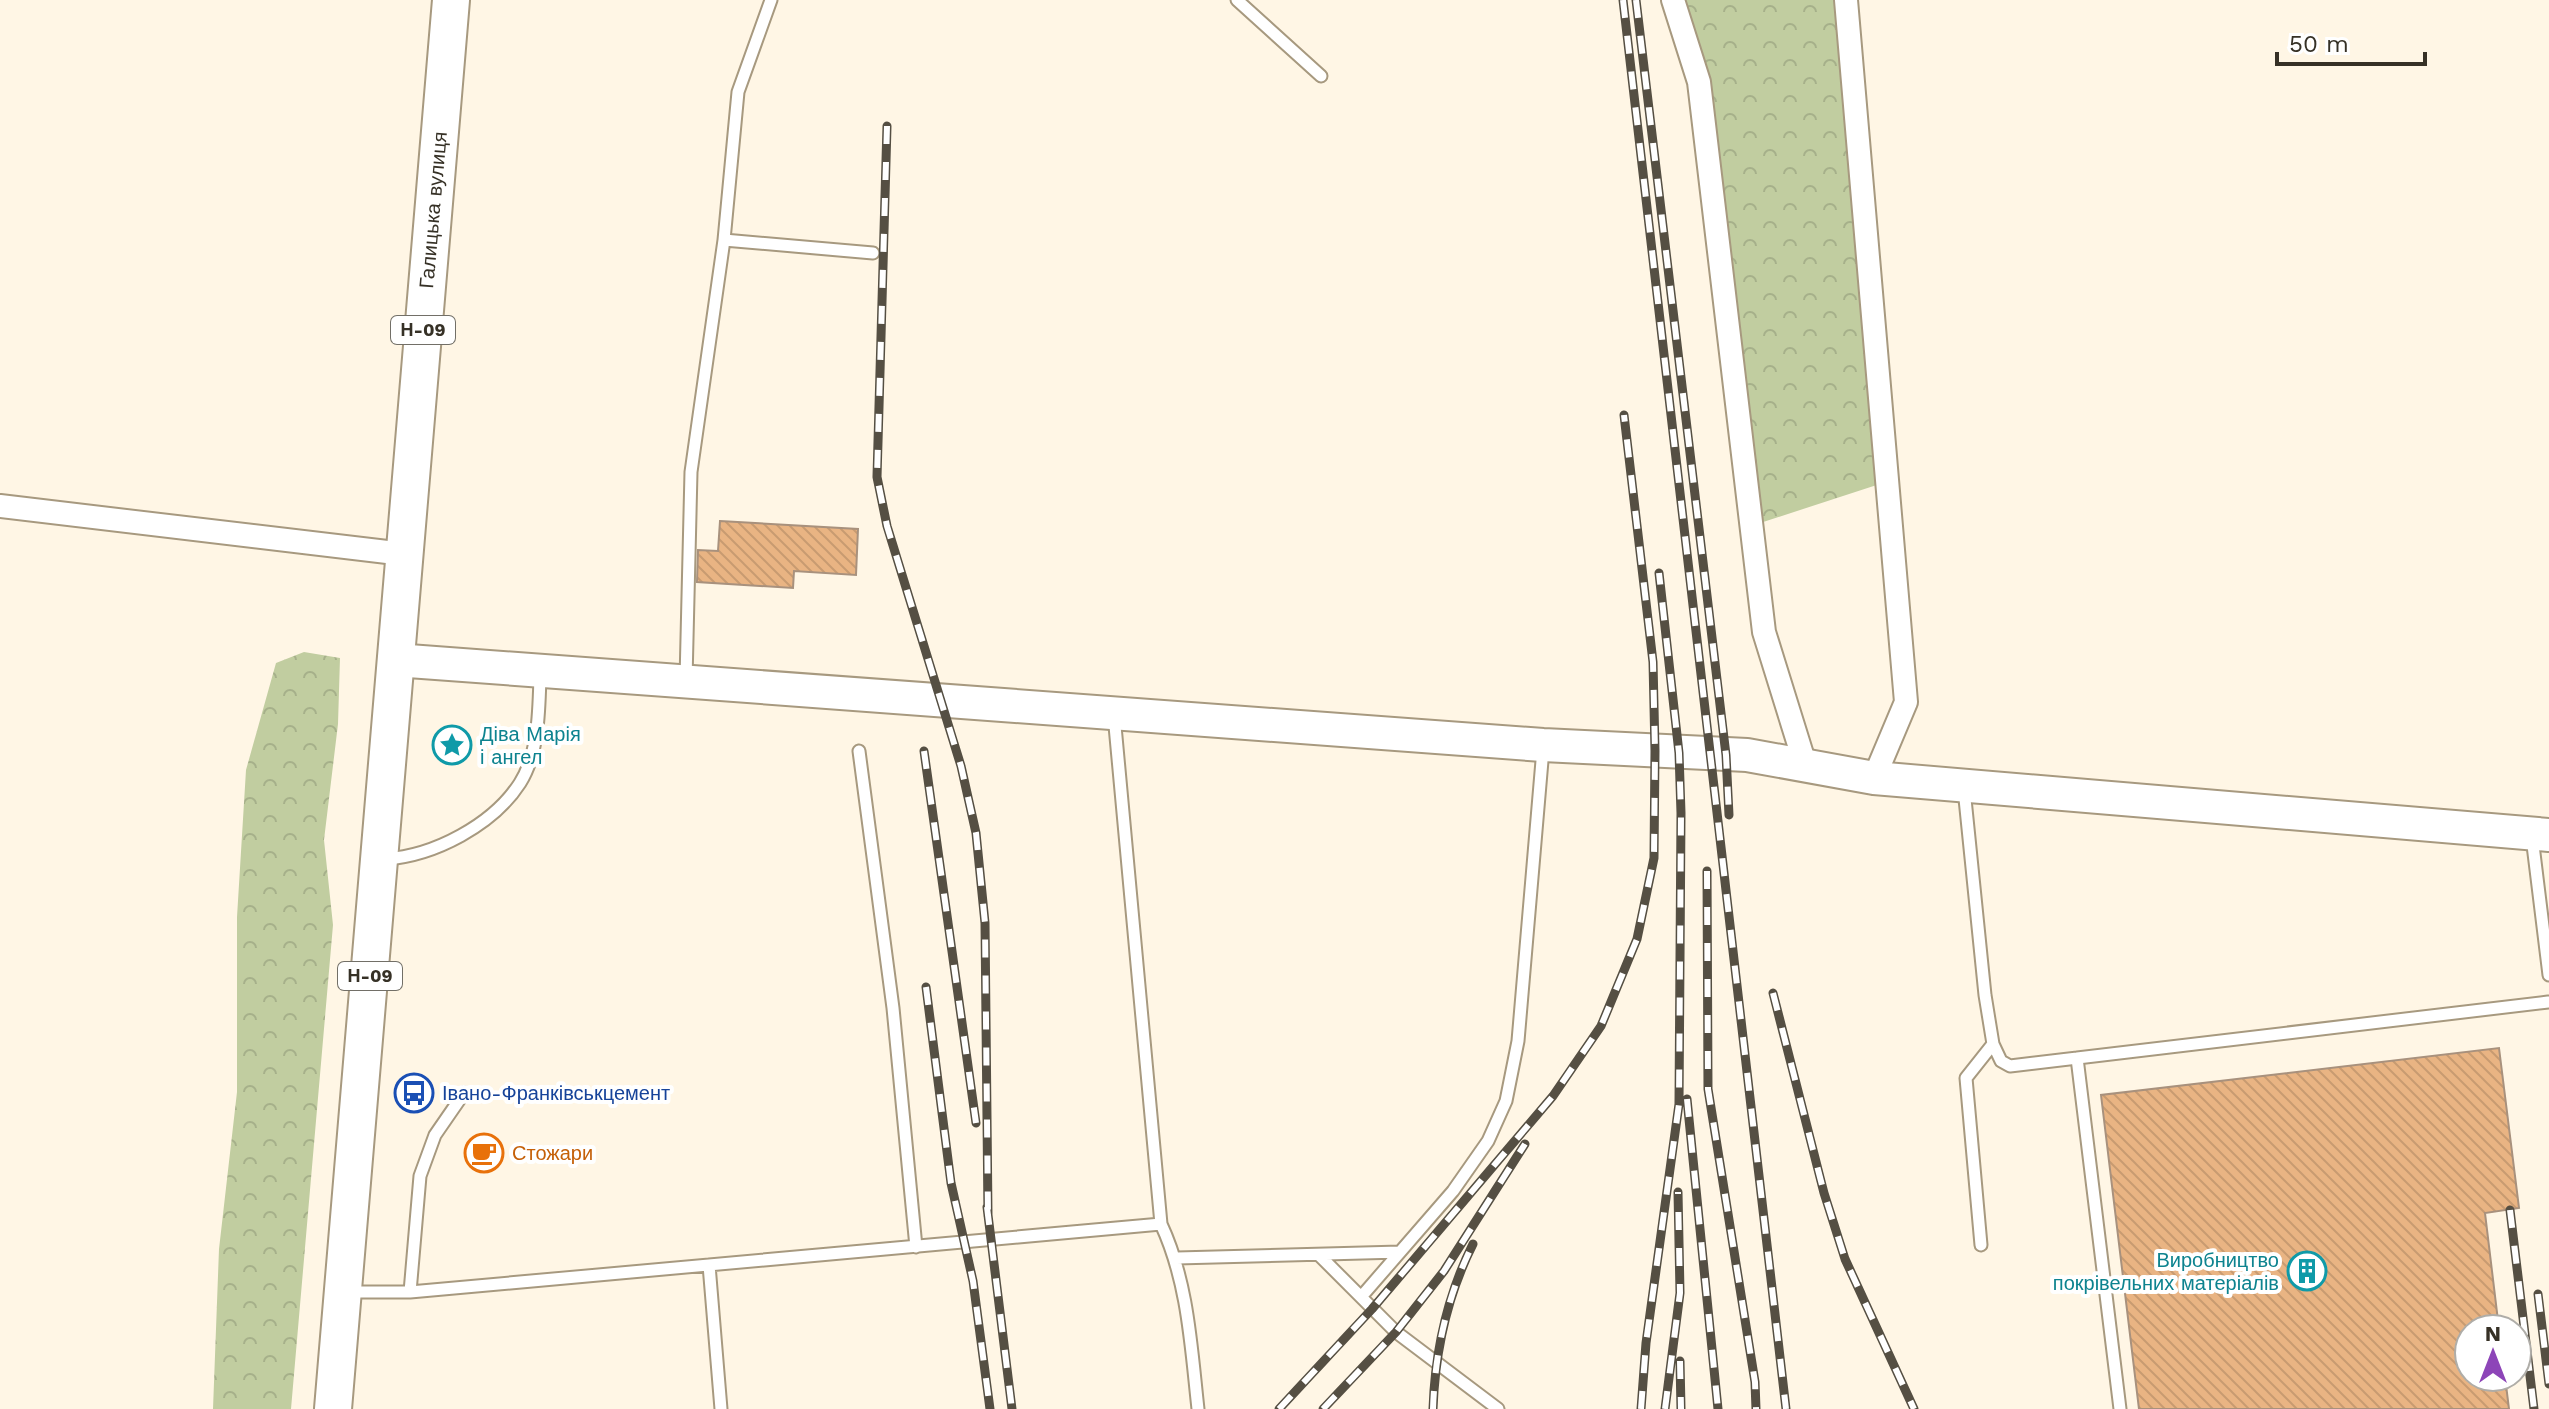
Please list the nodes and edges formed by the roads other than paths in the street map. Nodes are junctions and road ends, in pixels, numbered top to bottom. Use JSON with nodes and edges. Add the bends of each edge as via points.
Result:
{"nodes":[{"id":1,"x":451,"y":0,"type":"edge"},
{"id":2,"x":771,"y":0,"type":"edge"},
{"id":3,"x":1237,"y":0,"type":"edge"},
{"id":4,"x":1673,"y":0,"type":"edge"},
{"id":5,"x":1846,"y":0,"type":"edge"},
{"id":6,"x":1321,"y":76,"type":"dead end"},
{"id":7,"x":724,"y":240,"type":"junction"},
{"id":8,"x":873,"y":253,"type":"dead end"},
{"id":9,"x":0,"y":506,"type":"edge"},
{"id":10,"x":404,"y":554,"type":"junction"},
{"id":11,"x":395,"y":660,"type":"junction"},
{"id":12,"x":540,"y":670,"type":"junction"},
{"id":13,"x":686,"y":681,"type":"junction"},
{"id":14,"x":1114,"y":714,"type":"junction"},
{"id":15,"x":1543,"y":745,"type":"junction"},
{"id":16,"x":859,"y":751,"type":"dead end"},
{"id":17,"x":1805,"y":764,"type":"junction"},
{"id":18,"x":1874,"y":778,"type":"junction"},
{"id":19,"x":1964,"y":786,"type":"junction"},
{"id":20,"x":2540,"y":834,"type":"edge"},
{"id":21,"x":379,"y":859,"type":"junction"},
{"id":22,"x":2549,"y":975,"type":"edge"},
{"id":23,"x":2548,"y":999,"type":"edge"},
{"id":24,"x":2549,"y":1009,"type":"edge"},
{"id":25,"x":1993,"y":1044,"type":"junction"},
{"id":26,"x":2077,"y":1058,"type":"junction"},
{"id":27,"x":464,"y":1093,"type":"dead end"},
{"id":28,"x":1161,"y":1224,"type":"junction"},
{"id":29,"x":1981,"y":1245,"type":"dead end"},
{"id":30,"x":916,"y":1247,"type":"junction"},
{"id":31,"x":1400,"y":1252,"type":"junction"},
{"id":32,"x":1319,"y":1255,"type":"junction"},
{"id":33,"x":1177,"y":1258,"type":"junction"},
{"id":34,"x":709,"y":1265,"type":"junction"},
{"id":35,"x":342,"y":1292,"type":"junction"},
{"id":36,"x":410,"y":1292,"type":"junction"},
{"id":37,"x":1361,"y":1297,"type":"junction"},
{"id":38,"x":333,"y":1409,"type":"edge"},
{"id":39,"x":721,"y":1409,"type":"edge"},
{"id":40,"x":1198,"y":1409,"type":"edge"},
{"id":41,"x":1498,"y":1409,"type":"edge"},
{"id":42,"x":2120,"y":1409,"type":"edge"}],
"edges":[{"from":1,"to":10,"type":"main road","name":"Галицька вулиця","number":"Н-09"},
{"from":2,"to":7,"type":"lane","via":[[738,92]]},
{"from":3,"to":6,"type":"lane"},
{"from":4,"to":17,"type":"street","via":[[1699,82],[1764,632]]},
{"from":5,"to":18,"type":"street","via":[[1906,702]]},
{"from":7,"to":8,"type":"lane"},
{"from":7,"to":13,"type":"lane","via":[[691,472]]},
{"from":9,"to":10,"type":"street"},
{"from":10,"to":11,"type":"main road","name":"Галицька вулиця","number":"Н-09"},
{"from":11,"to":12,"type":"street"},
{"from":11,"to":21,"type":"main road","number":"Н-09"},
{"from":12,"to":13,"type":"street"},
{"from":12,"to":21,"type":"lane","via":[[535,740],[521,782],[470,829],[425,852]]},
{"from":13,"to":14,"type":"street"},
{"from":14,"to":15,"type":"street"},
{"from":14,"to":28,"type":"lane"},
{"from":15,"to":17,"type":"street","via":[[1747,755]]},
{"from":15,"to":31,"type":"lane","via":[[1518,1041],[1506,1101],[1488,1141],[1453,1191]]},
{"from":16,"to":30,"type":"lane","via":[[893,1008]]},
{"from":17,"to":18,"type":"street"},
{"from":18,"to":19,"type":"street"},
{"from":19,"to":20,"type":"street"},
{"from":19,"to":25,"type":"lane"},
{"from":20,"to":22,"type":"lane"},
{"from":21,"to":35,"type":"main road","number":"Н-09"},
{"from":23,"to":24,"type":"lane"},
{"from":23,"to":26,"type":"lane"},
{"from":25,"to":26,"type":"lane","via":[[2001,1061],[2010,1066]]},
{"from":25,"to":29,"type":"lane","via":[[1966,1078]]},
{"from":26,"to":42,"type":"lane"},
{"from":27,"to":36,"type":"lane","via":[[435,1135],[420,1176]]},
{"from":28,"to":30,"type":"lane"},
{"from":28,"to":33,"type":"lane"},
{"from":30,"to":34,"type":"lane"},
{"from":31,"to":32,"type":"lane"},
{"from":31,"to":37,"type":"lane"},
{"from":32,"to":33,"type":"lane"},
{"from":32,"to":37,"type":"lane"},
{"from":33,"to":40,"type":"lane"},
{"from":34,"to":36,"type":"lane"},
{"from":34,"to":39,"type":"lane"},
{"from":35,"to":36,"type":"lane"},
{"from":35,"to":38,"type":"main road","number":"Н-09"},
{"from":37,"to":41,"type":"lane","via":[[1406,1340]]}]}
